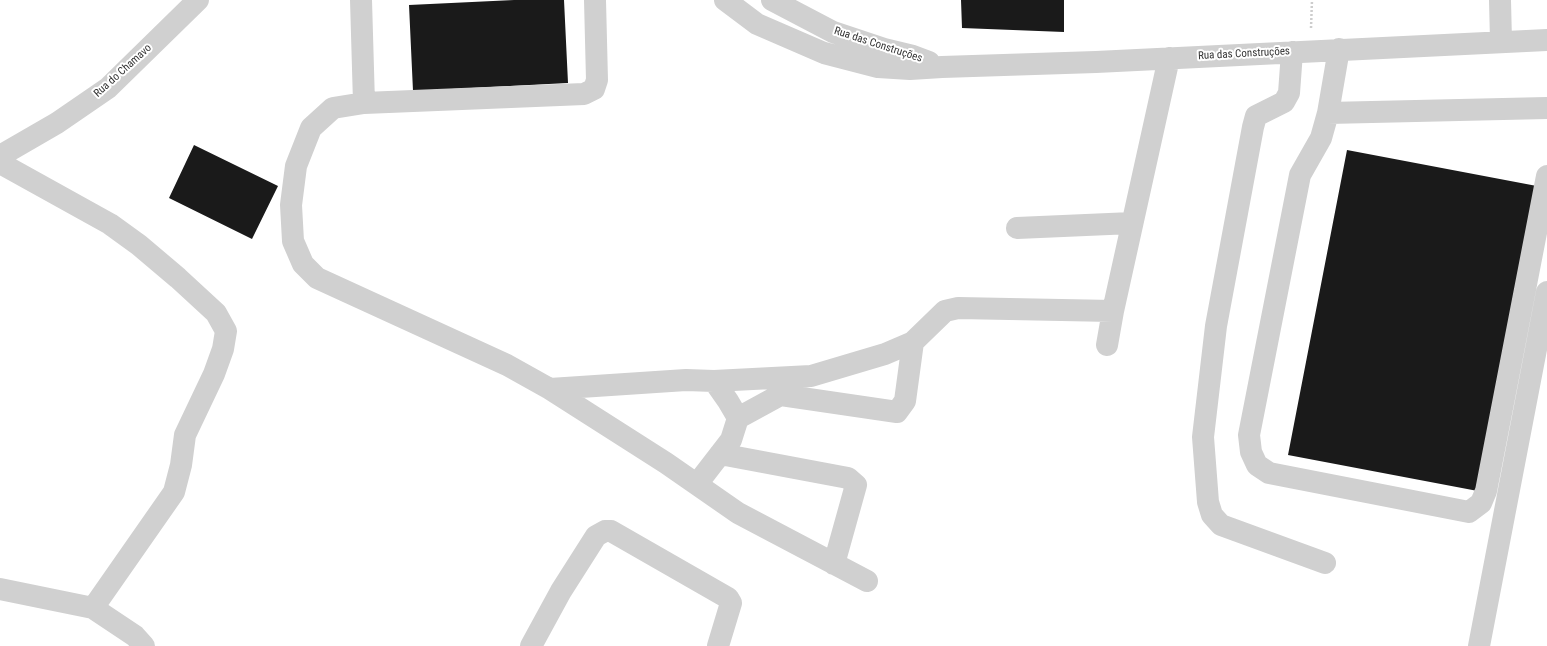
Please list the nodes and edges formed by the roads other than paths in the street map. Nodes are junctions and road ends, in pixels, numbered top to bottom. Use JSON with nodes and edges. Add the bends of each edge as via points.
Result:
{"nodes":[{"id":1,"x":198,"y":0,"type":"edge"},
{"id":2,"x":361,"y":0,"type":"edge"},
{"id":3,"x":594,"y":0,"type":"edge"},
{"id":4,"x":725,"y":0,"type":"edge"},
{"id":5,"x":772,"y":0,"type":"edge"},
{"id":6,"x":1500,"y":0,"type":"edge"},
{"id":7,"x":1547,"y":40,"type":"edge"},
{"id":8,"x":1501,"y":41,"type":"junction"},
{"id":9,"x":1339,"y":49,"type":"junction"},
{"id":10,"x":1301,"y":51,"type":"junction"},
{"id":11,"x":1169,"y":58,"type":"junction"},
{"id":12,"x":942,"y":67,"type":"junction"},
{"id":13,"x":364,"y":103,"type":"junction"},
{"id":14,"x":1547,"y":108,"type":"edge"},
{"id":15,"x":1328,"y":113,"type":"junction"},
{"id":16,"x":0,"y":156,"type":"edge"},
{"id":17,"x":0,"y":163,"type":"edge"},
{"id":18,"x":1547,"y":176,"type":"edge"},
{"id":19,"x":1132,"y":223,"type":"junction"},
{"id":20,"x":1017,"y":228,"type":"dead end"},
{"id":21,"x":1547,"y":292,"type":"edge"},
{"id":22,"x":1113,"y":311,"type":"junction"},
{"id":23,"x":913,"y":342,"type":"junction"},
{"id":24,"x":1107,"y":344,"type":"dead end"},
{"id":25,"x":812,"y":376,"type":"junction"},
{"id":26,"x":714,"y":381,"type":"junction"},
{"id":27,"x":550,"y":389,"type":"junction"},
{"id":28,"x":781,"y":395,"type":"junction"},
{"id":29,"x":738,"y":418,"type":"junction"},
{"id":30,"x":720,"y":454,"type":"junction"},
{"id":31,"x":698,"y":484,"type":"junction"},
{"id":32,"x":1325,"y":563,"type":"dead end"},
{"id":33,"x":834,"y":564,"type":"junction"},
{"id":34,"x":867,"y":581,"type":"dead end"},
{"id":35,"x":0,"y":589,"type":"edge"},
{"id":36,"x":93,"y":608,"type":"junction"},
{"id":37,"x":144,"y":646,"type":"edge"},
{"id":38,"x":530,"y":646,"type":"edge"},
{"id":39,"x":718,"y":646,"type":"edge"},
{"id":40,"x":1479,"y":646,"type":"edge"}],
"edges":[{"from":1,"to":16,"type":"street","name":"Rua do Chamavo","via":[[108,88],[57,123]]},
{"from":2,"to":13,"type":"street"},
{"from":3,"to":13,"type":"street","via":[[597,80],[594,89],[584,94]]},
{"from":4,"to":12,"type":"street","name":"Rua das Construções","via":[[757,24],[824,53],[878,67]]},
{"from":5,"to":12,"type":"street","name":"Rua das Construções","via":[[833,32]]},
{"from":6,"to":8,"type":"street"},
{"from":7,"to":8,"type":"street","name":"Rua das Construções"},
{"from":8,"to":9,"type":"street","name":"Rua das Construções"},
{"from":9,"to":10,"type":"street","name":"Rua das Construções"},
{"from":9,"to":15,"type":"street"},
{"from":10,"to":11,"type":"street","name":"Rua das Construções"},
{"from":10,"to":32,"type":"street","via":[[1284,102],[1256,116],[1252,127],[1216,326],[1203,437],[1208,502],[1212,515],[1220,525]]},
{"from":11,"to":12,"type":"street","name":"Rua das Construções"},
{"from":11,"to":19,"type":"street"},
{"from":13,"to":27,"type":"street","via":[[333,108],[311,128],[296,166],[292,205],[293,241],[303,264],[317,278],[507,365]]},
{"from":14,"to":15,"type":"street"},
{"from":15,"to":18,"type":"street","via":[[1321,138],[1300,175],[1249,435],[1251,452],[1257,465],[1269,473],[1469,512],[1481,504],[1486,491]]},
{"from":17,"to":36,"type":"street","via":[[116,228],[184,283],[216,313],[226,330],[223,349],[214,374],[185,435],[174,492]]},
{"from":19,"to":20,"type":"street"},
{"from":19,"to":22,"type":"street"},
{"from":21,"to":40,"type":"street"},
{"from":22,"to":23,"type":"street","via":[[958,308],[946,311]]},
{"from":22,"to":24,"type":"street"},
{"from":23,"to":25,"type":"street","via":[[885,354]]},
{"from":23,"to":28,"type":"street","via":[[905,401],[897,412]]},
{"from":25,"to":26,"type":"street"},
{"from":25,"to":28,"type":"street"},
{"from":26,"to":27,"type":"street","via":[[686,380]]},
{"from":26,"to":29,"type":"street"},
{"from":27,"to":31,"type":"street"},
{"from":28,"to":29,"type":"street"},
{"from":29,"to":30,"type":"street","via":[[731,440]]},
{"from":30,"to":31,"type":"street"},
{"from":30,"to":33,"type":"street","via":[[848,478],[856,484]]},
{"from":31,"to":33,"type":"street","via":[[738,513]]},
{"from":33,"to":34,"type":"street"},
{"from":35,"to":36,"type":"street"},
{"from":36,"to":37,"type":"street","via":[[134,636]]},
{"from":38,"to":39,"type":"street","via":[[560,590],[596,536],[605,532],[611,532],[728,598],[731,603]]}]}
